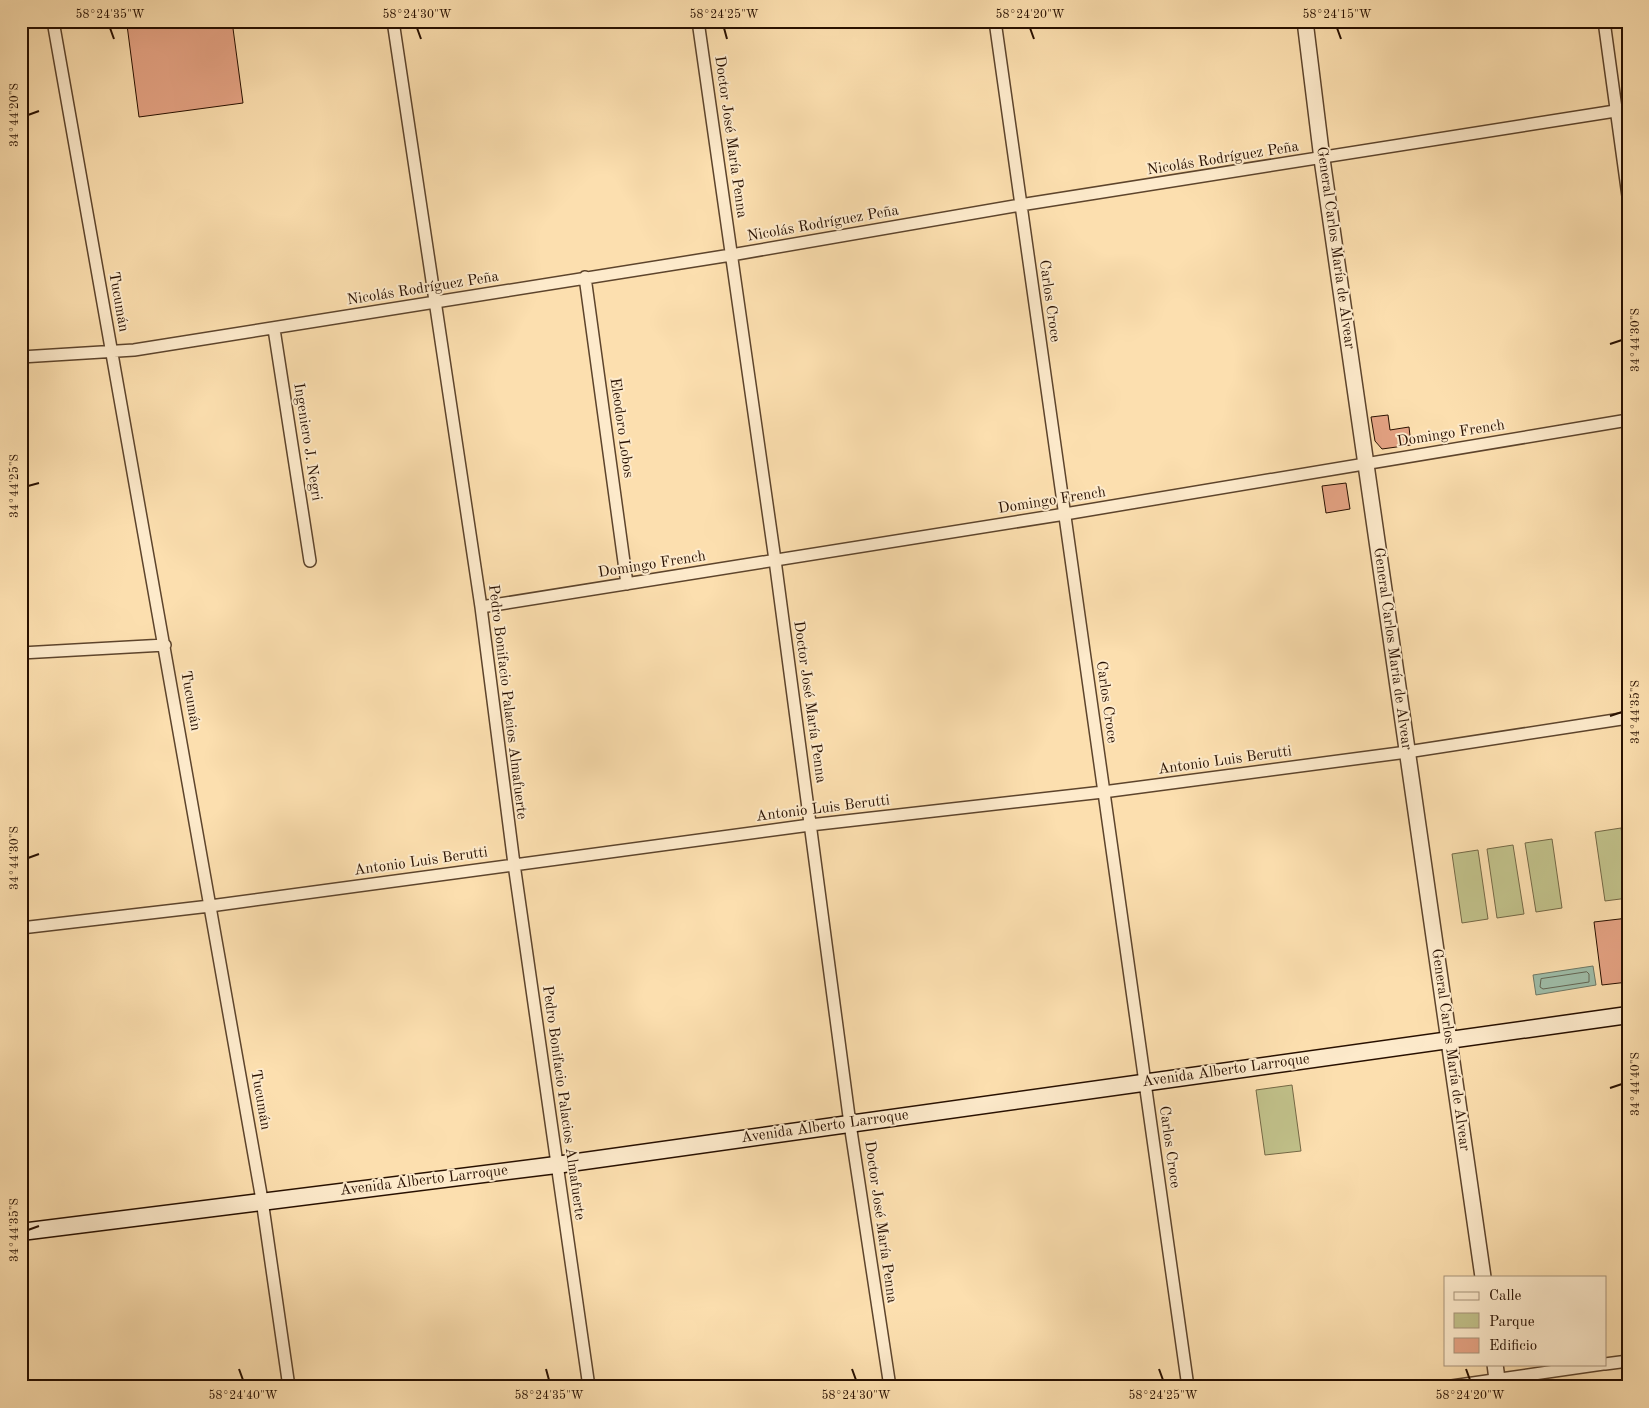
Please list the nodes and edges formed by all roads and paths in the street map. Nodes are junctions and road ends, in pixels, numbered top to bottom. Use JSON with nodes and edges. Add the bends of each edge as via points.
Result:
{"nodes":[{"id":1,"x":53,"y":21,"type":"edge"},
{"id":2,"x":394,"y":21,"type":"edge"},
{"id":3,"x":698,"y":21,"type":"edge"},
{"id":4,"x":994,"y":21,"type":"edge"},
{"id":5,"x":1306,"y":21,"type":"edge"},
{"id":6,"x":1604,"y":21,"type":"edge"},
{"id":7,"x":1622,"y":110,"type":"edge"},
{"id":8,"x":1322,"y":159,"type":"junction"},
{"id":9,"x":1628,"y":196,"type":"edge"},
{"id":10,"x":1020,"y":205,"type":"junction"},
{"id":11,"x":731,"y":255,"type":"junction"},
{"id":12,"x":585,"y":277,"type":"junction"},
{"id":13,"x":434,"y":302,"type":"junction"},
{"id":14,"x":274,"y":329,"type":"junction"},
{"id":15,"x":112,"y":352,"type":"junction"},
{"id":16,"x":21,"y":357,"type":"edge"},
{"id":17,"x":1628,"y":420,"type":"edge"},
{"id":18,"x":1366,"y":464,"type":"junction"},
{"id":19,"x":1064,"y":514,"type":"junction"},
{"id":20,"x":775,"y":560,"type":"junction"},
{"id":21,"x":310,"y":561,"type":"dead end"},
{"id":22,"x":627,"y":584,"type":"junction"},
{"id":23,"x":481,"y":607,"type":"junction"},
{"id":24,"x":165,"y":645,"type":"junction"},
{"id":25,"x":21,"y":653,"type":"edge"},
{"id":26,"x":1628,"y":718,"type":"edge"},
{"id":27,"x":1407,"y":752,"type":"junction"},
{"id":28,"x":1103,"y":792,"type":"junction"},
{"id":29,"x":810,"y":824,"type":"junction"},
{"id":30,"x":514,"y":864,"type":"junction"},
{"id":31,"x":210,"y":906,"type":"junction"},
{"id":32,"x":21,"y":928,"type":"edge"},
{"id":33,"x":1628,"y":1015,"type":"edge"},
{"id":34,"x":1449,"y":1040,"type":"junction"},
{"id":35,"x":1145,"y":1082,"type":"junction"},
{"id":36,"x":850,"y":1124,"type":"junction"},
{"id":37,"x":556,"y":1165,"type":"junction"},
{"id":38,"x":262,"y":1200,"type":"junction"},
{"id":39,"x":21,"y":1232,"type":"edge"},
{"id":40,"x":1482,"y":1276,"type":"edge"},
{"id":41,"x":1628,"y":1361,"type":"edge"},
{"id":42,"x":1606,"y":1364,"type":"edge"},
{"id":43,"x":1588,"y":1366,"type":"edge"},
{"id":44,"x":1497,"y":1377,"type":"edge"},
{"id":45,"x":289,"y":1387,"type":"edge"},
{"id":46,"x":589,"y":1387,"type":"edge"},
{"id":47,"x":890,"y":1387,"type":"edge"},
{"id":48,"x":1188,"y":1387,"type":"edge"},
{"id":49,"x":1445,"y":1387,"type":"edge"}],
"edges":[{"from":1,"to":15,"type":"street","name":"Tucumán"},
{"from":2,"to":13,"type":"street","name":"Pedro Bonifacio Palacios Almafuerte"},
{"from":3,"to":11,"type":"street","name":"Doctor José María Penna"},
{"from":4,"to":10,"type":"street","name":"Carlos Croce"},
{"from":5,"to":8,"type":"street","name":"General Carlos María de Alvear"},
{"from":6,"to":7,"type":"street"},
{"from":7,"to":8,"type":"street","name":"Nicolás Rodríguez Peña"},
{"from":7,"to":9,"type":"street"},
{"from":8,"to":10,"type":"street","name":"Nicolás Rodríguez Peña"},
{"from":8,"to":18,"type":"street","name":"General Carlos María de Alvear"},
{"from":10,"to":11,"type":"street","name":"Nicolás Rodríguez Peña"},
{"from":10,"to":19,"type":"street","name":"Carlos Croce"},
{"from":11,"to":12,"type":"street","name":"Nicolás Rodríguez Peña"},
{"from":11,"to":20,"type":"street","name":"Doctor José María Penna"},
{"from":12,"to":13,"type":"street","name":"Nicolás Rodríguez Peña"},
{"from":12,"to":22,"type":"street","name":"Eleodoro Lobos"},
{"from":13,"to":14,"type":"street","name":"Nicolás Rodríguez Peña"},
{"from":13,"to":23,"type":"street","name":"Pedro Bonifacio Palacios Almafuerte"},
{"from":14,"to":15,"type":"street","name":"Nicolás Rodríguez Peña"},
{"from":14,"to":21,"type":"street","name":"Ingeniero J. Negri"},
{"from":15,"to":16,"type":"street","name":"Nicolás Rodríguez Peña"},
{"from":15,"to":24,"type":"street","name":"Tucumán"},
{"from":17,"to":18,"type":"street","name":"Domingo French"},
{"from":18,"to":19,"type":"street","name":"Domingo French"},
{"from":18,"to":27,"type":"street","name":"General Carlos María de Alvear"},
{"from":19,"to":20,"type":"street","name":"Domingo French"},
{"from":19,"to":28,"type":"street","name":"Carlos Croce"},
{"from":20,"to":22,"type":"street","name":"Domingo French"},
{"from":20,"to":29,"type":"street","name":"Doctor José María Penna"},
{"from":22,"to":23,"type":"street","name":"Domingo French"},
{"from":23,"to":30,"type":"street","name":"Pedro Bonifacio Palacios Almafuerte"},
{"from":24,"to":25,"type":"street"},
{"from":24,"to":31,"type":"street","name":"Tucumán"},
{"from":26,"to":27,"type":"street","name":"Antonio Luis Berutti"},
{"from":27,"to":28,"type":"street","name":"Antonio Luis Berutti"},
{"from":27,"to":34,"type":"street","name":"General Carlos María de Alvear"},
{"from":28,"to":29,"type":"street","name":"Antonio Luis Berutti"},
{"from":28,"to":35,"type":"street","name":"Carlos Croce"},
{"from":29,"to":30,"type":"street","name":"Antonio Luis Berutti"},
{"from":29,"to":36,"type":"street","name":"Doctor José María Penna"},
{"from":30,"to":31,"type":"street","name":"Antonio Luis Berutti"},
{"from":30,"to":37,"type":"street","name":"Pedro Bonifacio Palacios Almafuerte"},
{"from":31,"to":32,"type":"street","name":"Antonio Luis Berutti"},
{"from":31,"to":38,"type":"street","name":"Tucumán"},
{"from":33,"to":34,"type":"main road","name":"Avenida Alberto Larroque"},
{"from":34,"to":35,"type":"main road","name":"Avenida Alberto Larroque"},
{"from":34,"to":40,"type":"street","name":"General Carlos María de Alvear"},
{"from":35,"to":36,"type":"main road","name":"Avenida Alberto Larroque"},
{"from":35,"to":48,"type":"street","name":"Carlos Croce"},
{"from":36,"to":37,"type":"main road","name":"Avenida Alberto Larroque"},
{"from":36,"to":47,"type":"street","name":"Doctor José María Penna"},
{"from":37,"to":38,"type":"main road","name":"Avenida Alberto Larroque"},
{"from":37,"to":46,"type":"street","name":"Pedro Bonifacio Palacios Almafuerte"},
{"from":38,"to":39,"type":"main road","name":"Avenida Alberto Larroque"},
{"from":38,"to":45,"type":"street","name":"Tucumán"},
{"from":41,"to":42,"type":"street"},
{"from":43,"to":44,"type":"street"},
{"from":44,"to":49,"type":"street"}]}
